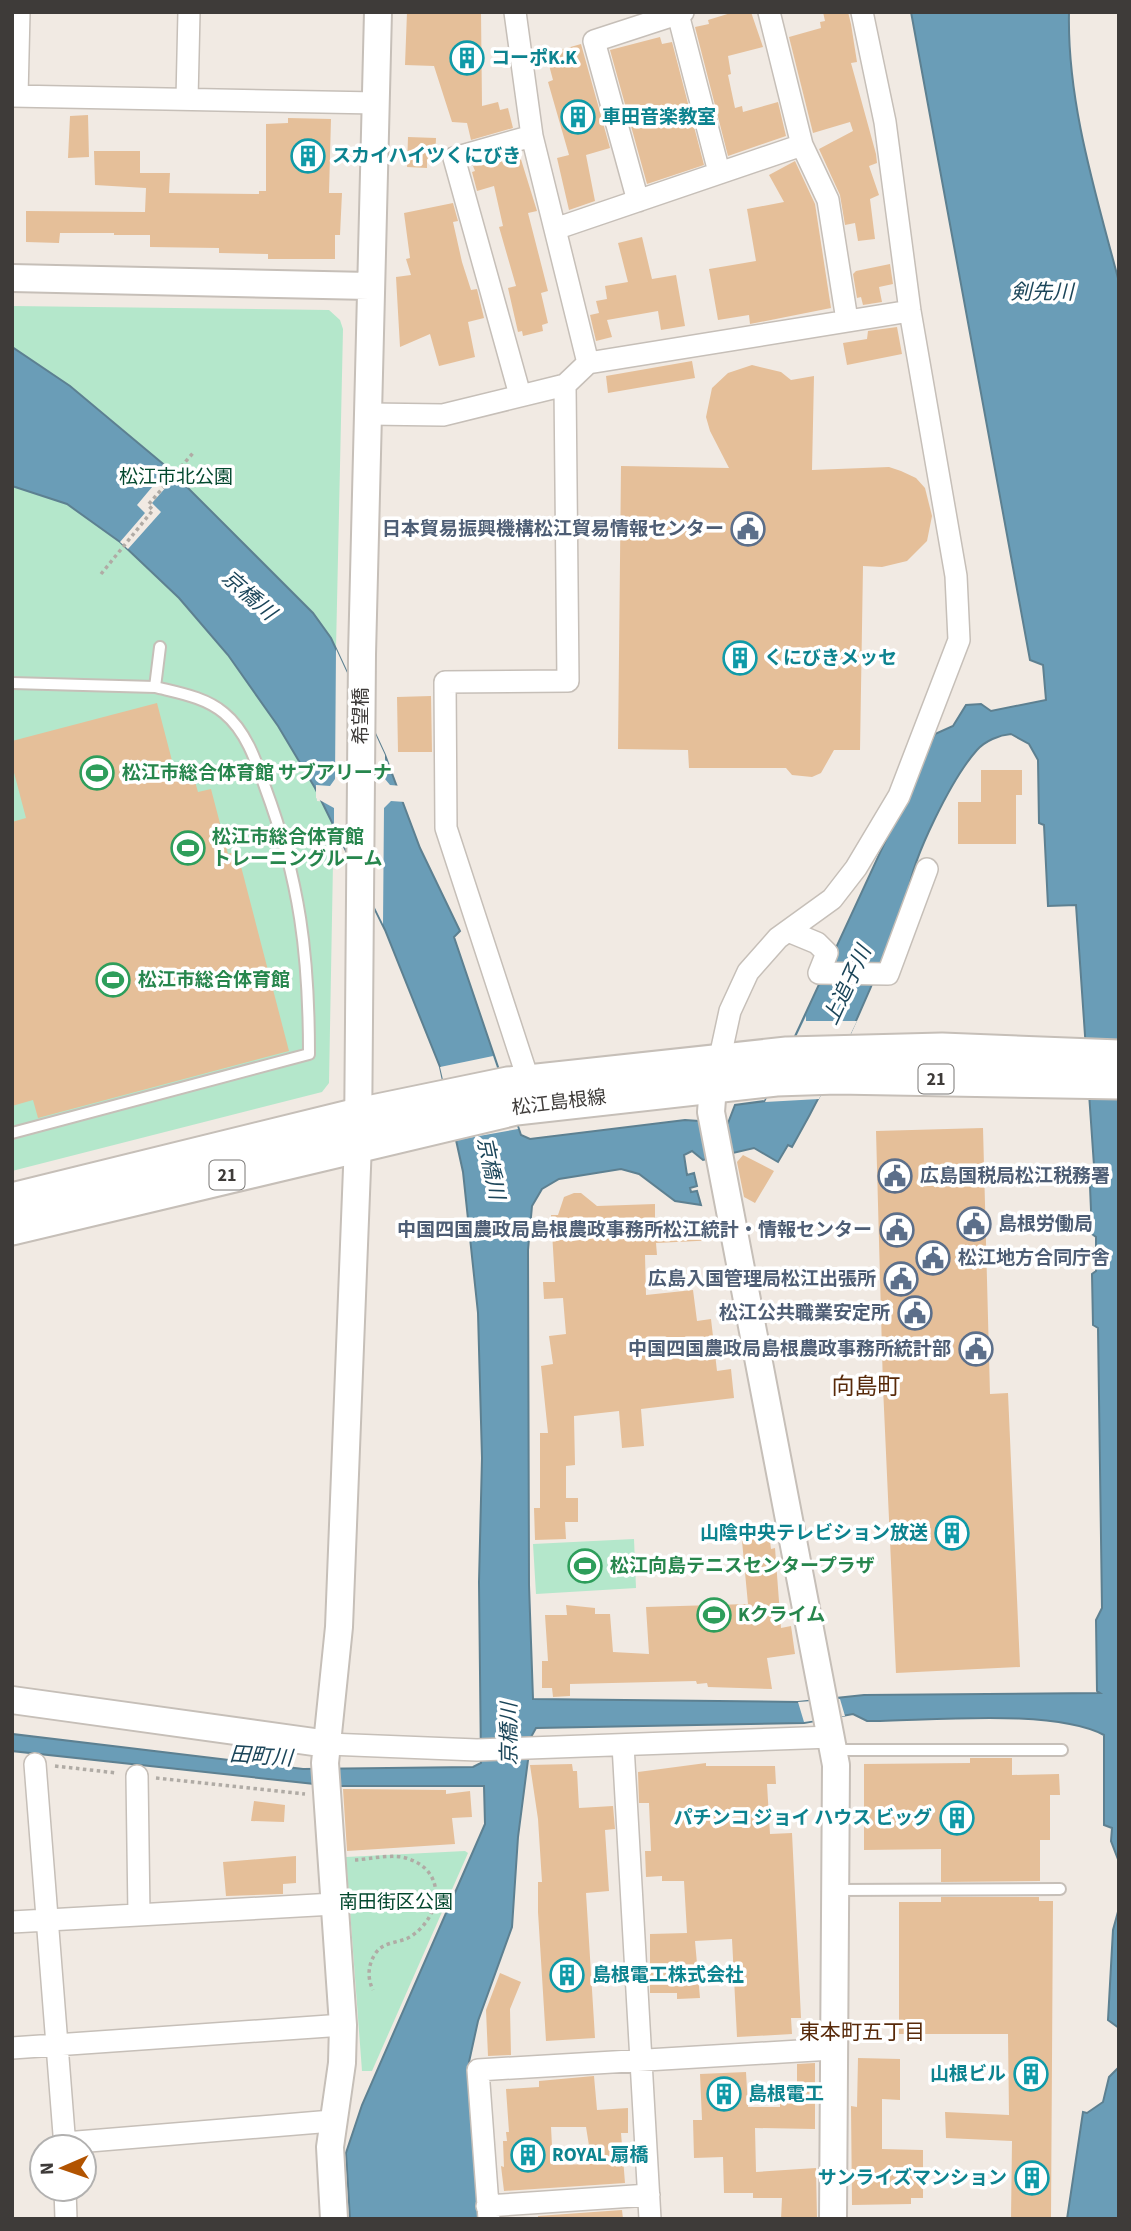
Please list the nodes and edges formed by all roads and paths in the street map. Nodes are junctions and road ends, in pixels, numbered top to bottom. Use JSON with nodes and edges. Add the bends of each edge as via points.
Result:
{"nodes":[{"id":1,"x":19,"y":12,"type":"edge"},
{"id":2,"x":189,"y":12,"type":"edge"},
{"id":3,"x":378,"y":12,"type":"edge"},
{"id":4,"x":515,"y":12,"type":"edge"},
{"id":5,"x":769,"y":12,"type":"edge"},
{"id":6,"x":862,"y":12,"type":"edge"},
{"id":7,"x":680,"y":13,"type":"edge"},
{"id":8,"x":15,"y":96,"type":"edge"},
{"id":9,"x":187,"y":99,"type":"junction"},
{"id":10,"x":376,"y":103,"type":"junction"},
{"id":11,"x":532,"y":136,"type":"junction"},
{"id":12,"x":802,"y":145,"type":"junction"},
{"id":13,"x":719,"y":172,"type":"junction"},
{"id":14,"x":638,"y":201,"type":"junction"},
{"id":15,"x":555,"y":229,"type":"junction"},
{"id":16,"x":12,"y":278,"type":"edge"},
{"id":17,"x":369,"y":286,"type":"junction"},
{"id":18,"x":911,"y":311,"type":"junction"},
{"id":19,"x":847,"y":320,"type":"junction"},
{"id":20,"x":588,"y":363,"type":"junction"},
{"id":21,"x":565,"y":384,"type":"junction"},
{"id":22,"x":520,"y":396,"type":"junction"},
{"id":23,"x":369,"y":414,"type":"junction"},
{"id":24,"x":193,"y":453,"type":"dead end"},
{"id":25,"x":101,"y":574,"type":"dead end"},
{"id":26,"x":160,"y":647,"type":"dead end"},
{"id":27,"x":12,"y":683,"type":"edge"},
{"id":28,"x":155,"y":687,"type":"junction"},
{"id":29,"x":927,"y":869,"type":"dead end"},
{"id":30,"x":788,"y":931,"type":"junction"},
{"id":31,"x":1119,"y":1057,"type":"edge"},
{"id":32,"x":1035,"y":1068,"type":"junction"},
{"id":33,"x":1119,"y":1082,"type":"edge"},
{"id":34,"x":715,"y":1085,"type":"junction"},
{"id":35,"x":518,"y":1091,"type":"junction"},
{"id":36,"x":358,"y":1129,"type":"junction"},
{"id":37,"x":12,"y":1133,"type":"edge"},
{"id":38,"x":12,"y":1200,"type":"edge"},
{"id":39,"x":12,"y":1228,"type":"edge"},
{"id":40,"x":12,"y":1700,"type":"edge"},
{"id":41,"x":831,"y":1738,"type":"junction"},
{"id":42,"x":622,"y":1745,"type":"junction"},
{"id":43,"x":1062,"y":1750,"type":"dead end"},
{"id":44,"x":326,"y":1754,"type":"junction"},
{"id":45,"x":35,"y":1764,"type":"joint"},
{"id":46,"x":137,"y":1776,"type":"junction"},
{"id":47,"x":325,"y":1793,"type":"junction"},
{"id":48,"x":345,"y":1860,"type":"dead end"},
{"id":49,"x":1060,"y":1889,"type":"dead end"},
{"id":50,"x":834,"y":1890,"type":"junction"},
{"id":51,"x":334,"y":1904,"type":"junction"},
{"id":52,"x":139,"y":1915,"type":"junction"},
{"id":53,"x":48,"y":1920,"type":"junction"},
{"id":54,"x":12,"y":1922,"type":"edge"},
{"id":55,"x":373,"y":1990,"type":"dead end"},
{"id":56,"x":344,"y":2025,"type":"junction"},
{"id":57,"x":57,"y":2046,"type":"junction"},
{"id":58,"x":12,"y":2048,"type":"edge"},
{"id":59,"x":832,"y":2049,"type":"junction"},
{"id":60,"x":641,"y":2060,"type":"junction"},
{"id":61,"x":332,"y":2121,"type":"junction"},
{"id":62,"x":64,"y":2133,"type":"edge"},
{"id":63,"x":98,"y":2142,"type":"edge"},
{"id":64,"x":649,"y":2195,"type":"junction"},
{"id":65,"x":570,"y":2209,"type":"edge"},
{"id":66,"x":488,"y":2212,"type":"edge"},
{"id":67,"x":334,"y":2219,"type":"edge"},
{"id":68,"x":650,"y":2219,"type":"edge"},
{"id":69,"x":833,"y":2219,"type":"edge"}],
"edges":[{"from":1,"to":8,"type":"street"},
{"from":2,"to":9,"type":"street"},
{"from":3,"to":10,"type":"street","name":"希望橋"},
{"from":4,"to":11,"type":"street"},
{"from":5,"to":12,"type":"street"},
{"from":6,"to":18,"type":"street","via":[[885,122]]},
{"from":7,"to":13,"type":"street"},
{"from":7,"to":14,"type":"street","via":[[594,41]]},
{"from":8,"to":9,"type":"street"},
{"from":9,"to":10,"type":"street"},
{"from":10,"to":17,"type":"street","name":"希望橋"},
{"from":11,"to":15,"type":"street"},
{"from":11,"to":22,"type":"street","via":[[454,158]]},
{"from":12,"to":13,"type":"street"},
{"from":12,"to":19,"type":"street","via":[[828,200]]},
{"from":13,"to":14,"type":"street"},
{"from":14,"to":15,"type":"street"},
{"from":15,"to":20,"type":"street"},
{"from":16,"to":17,"type":"street"},
{"from":17,"to":23,"type":"street","name":"希望橋"},
{"from":18,"to":19,"type":"street"},
{"from":18,"to":30,"type":"street","via":[[956,576],[959,640],[899,796],[856,869],[832,899]]},
{"from":19,"to":20,"type":"street"},
{"from":20,"to":21,"type":"street"},
{"from":21,"to":22,"type":"street"},
{"from":21,"to":35,"type":"street","via":[[568,681],[445,682],[446,828]]},
{"from":22,"to":23,"type":"street","via":[[443,415]]},
{"from":23,"to":36,"type":"street","name":"希望橋"},
{"from":24,"to":25,"type":"path","via":[[148,505],[153,510]]},
{"from":26,"to":28,"type":"lane"},
{"from":27,"to":28,"type":"lane"},
{"from":28,"to":37,"type":"lane","via":[[191,695],[225,713],[255,758],[279,824],[298,901],[307,956],[309,1054]]},
{"from":29,"to":30,"type":"street","via":[[888,974],[819,972],[827,953],[817,943]]},
{"from":30,"to":34,"type":"street","via":[[748,972],[730,1011]]},
{"from":31,"to":32,"type":"main road","name":"松江島根線","number":"21"},
{"from":32,"to":33,"type":"main road","name":"松江島根線","number":"21"},
{"from":32,"to":34,"type":"main road","name":"松江島根線","number":"21","via":[[781,1066]]},
{"from":34,"to":35,"type":"main road","name":"松江島根線","number":"21"},
{"from":34,"to":41,"type":"street","via":[[730,1204]]},
{"from":35,"to":36,"type":"main road","name":"松江島根線","number":"21"},
{"from":36,"to":38,"type":"main road","name":"松江島根線","number":"21"},
{"from":36,"to":39,"type":"main road","name":"松江島根線","number":"21"},
{"from":36,"to":44,"type":"street","name":"希望橋","via":[[339,1627]]},
{"from":40,"to":44,"type":"street"},
{"from":41,"to":42,"type":"street"},
{"from":41,"to":43,"type":"lane"},
{"from":41,"to":50,"type":"street"},
{"from":42,"to":44,"type":"street"},
{"from":42,"to":60,"type":"street"},
{"from":44,"to":47,"type":"street","name":"希望橋"},
{"from":45,"to":46,"type":"path"},
{"from":45,"to":53,"type":"street"},
{"from":46,"to":47,"type":"path","via":[[282,1793]]},
{"from":46,"to":52,"type":"street"},
{"from":47,"to":51,"type":"street","name":"希望橋"},
{"from":48,"to":55,"type":"path","via":[[411,1859],[426,1869],[435,1885],[436,1907],[429,1919],[411,1937],[387,1944],[374,1955],[369,1973]]},
{"from":49,"to":50,"type":"lane"},
{"from":50,"to":59,"type":"street"},
{"from":51,"to":52,"type":"street"},
{"from":51,"to":56,"type":"street","name":"希望橋"},
{"from":52,"to":53,"type":"street"},
{"from":53,"to":54,"type":"street"},
{"from":53,"to":57,"type":"street"},
{"from":56,"to":57,"type":"street"},
{"from":56,"to":61,"type":"street","name":"希望橋"},
{"from":57,"to":58,"type":"street"},
{"from":57,"to":62,"type":"street"},
{"from":59,"to":60,"type":"street"},
{"from":59,"to":69,"type":"street"},
{"from":60,"to":64,"type":"street"},
{"from":60,"to":66,"type":"street","via":[[478,2070]]},
{"from":61,"to":63,"type":"street"},
{"from":61,"to":67,"type":"street","name":"希望橋"},
{"from":64,"to":65,"type":"street"},
{"from":64,"to":68,"type":"street"},
{"from":65,"to":66,"type":"street"}]}
